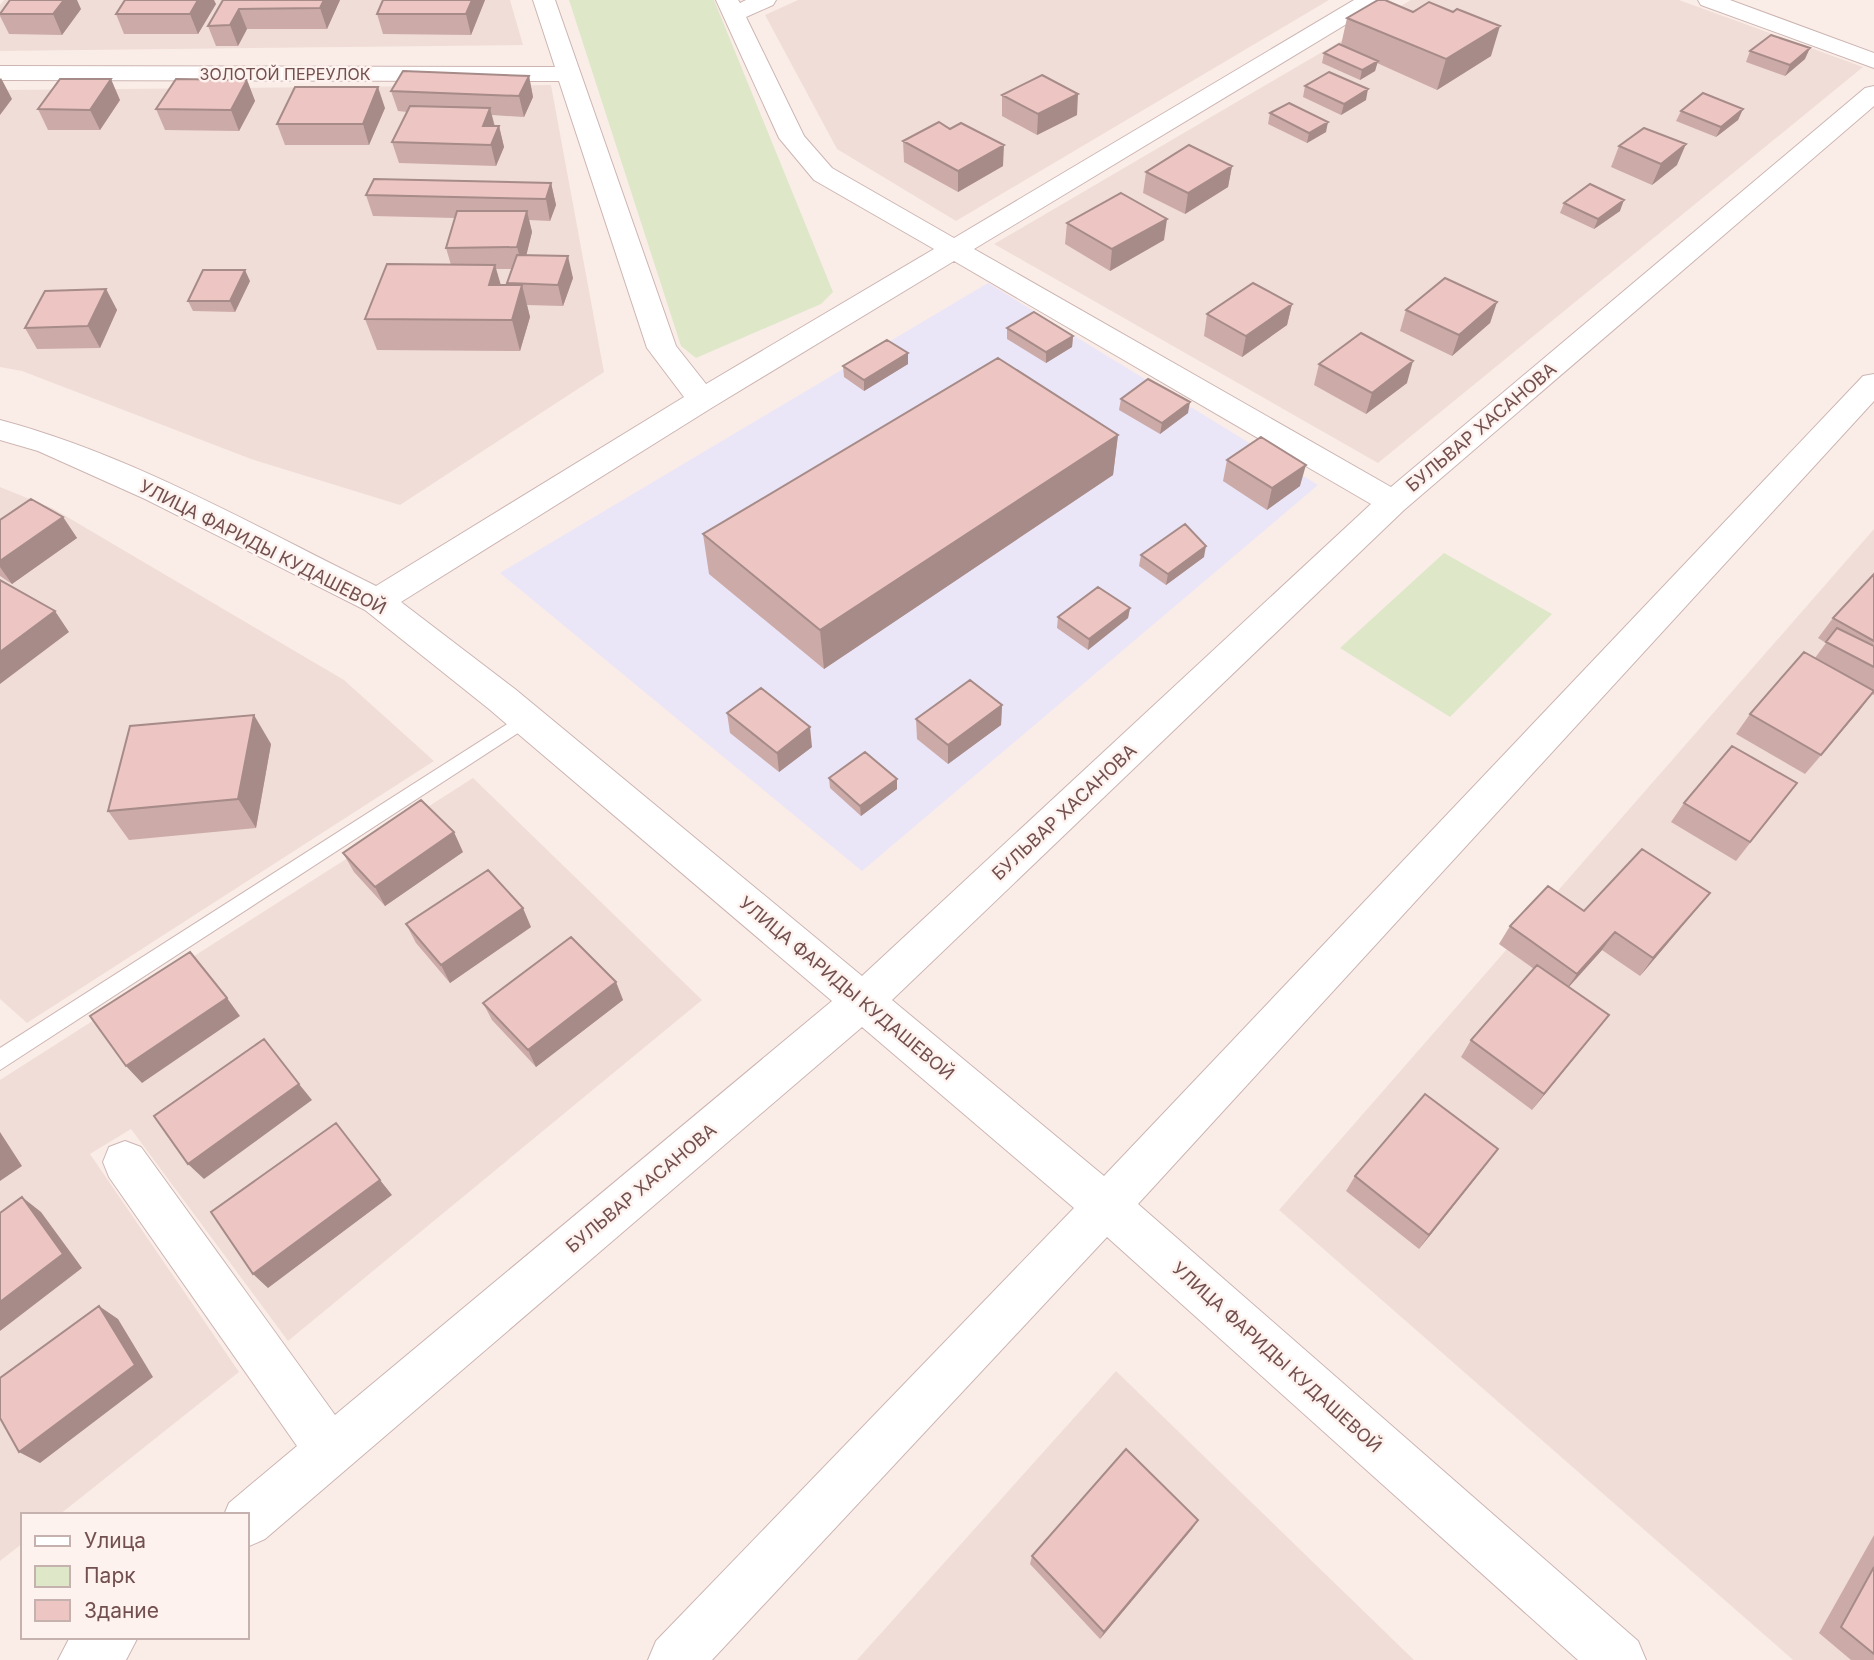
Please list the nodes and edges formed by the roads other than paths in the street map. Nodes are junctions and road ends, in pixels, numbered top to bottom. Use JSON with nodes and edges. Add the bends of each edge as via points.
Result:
{"nodes":[{"id":1,"x":544,"y":0,"type":"edge"},
{"id":2,"x":765,"y":0,"type":"edge"},
{"id":3,"x":1370,"y":0,"type":"edge"},
{"id":4,"x":1709,"y":0,"type":"edge"},
{"id":5,"x":730,"y":7,"type":"edge"},
{"id":6,"x":1874,"y":61,"type":"edge"},
{"id":7,"x":0,"y":73,"type":"edge"},
{"id":8,"x":569,"y":74,"type":"junction"},
{"id":9,"x":1874,"y":93,"type":"edge"},
{"id":10,"x":951,"y":250,"type":"junction"},
{"id":11,"x":1874,"y":383,"type":"edge"},
{"id":12,"x":702,"y":400,"type":"junction"},
{"id":13,"x":0,"y":430,"type":"edge"},
{"id":14,"x":1393,"y":502,"type":"junction"},
{"id":15,"x":376,"y":601,"type":"junction"},
{"id":16,"x":526,"y":719,"type":"junction"},
{"id":17,"x":863,"y":1001,"type":"junction"},
{"id":18,"x":26,"y":1044,"type":"junction"},
{"id":19,"x":0,"y":1052,"type":"edge"},
{"id":20,"x":0,"y":1060,"type":"edge"},
{"id":21,"x":125,"y":1162,"type":"dead end"},
{"id":22,"x":1106,"y":1206,"type":"junction"},
{"id":23,"x":330,"y":1450,"type":"junction"},
{"id":24,"x":248,"y":1520,"type":"edge"},
{"id":25,"x":109,"y":1639,"type":"edge"},
{"id":26,"x":85,"y":1660,"type":"edge"},
{"id":27,"x":675,"y":1660,"type":"edge"},
{"id":28,"x":1619,"y":1660,"type":"edge"}],
"edges":[{"from":1,"to":8,"type":"street"},
{"from":2,"to":5,"type":"street"},
{"from":3,"to":10,"type":"street"},
{"from":4,"to":6,"type":"street"},
{"from":5,"to":10,"type":"street","via":[[792,138],[823,174]]},
{"from":7,"to":8,"type":"street","name":"ЗОЛОТОЙ ПЕРЕУЛОК"},
{"from":8,"to":12,"type":"street","via":[[662,348]]},
{"from":9,"to":14,"type":"street","name":"БУЛЬВАР ХАСАНОВА"},
{"from":10,"to":12,"type":"street"},
{"from":10,"to":14,"type":"street"},
{"from":11,"to":22,"type":"street"},
{"from":12,"to":15,"type":"street"},
{"from":13,"to":15,"type":"street","name":"УЛИЦА ФАРИДЫ КУДАШЕВОЙ","via":[[49,444],[156,491]]},
{"from":14,"to":17,"type":"street","name":"БУЛЬВАР ХАСАНОВА"},
{"from":15,"to":16,"type":"street","name":"УЛИЦА ФАРИДЫ КУДАШЕВОЙ"},
{"from":16,"to":17,"type":"street","name":"УЛИЦА ФАРИДЫ КУДАШЕВОЙ"},
{"from":16,"to":18,"type":"lane"},
{"from":17,"to":22,"type":"street","name":"УЛИЦА ФАРИДЫ КУДАШЕВОЙ"},
{"from":17,"to":23,"type":"street","name":"БУЛЬВАР ХАСАНОВА"},
{"from":18,"to":19,"type":"lane"},
{"from":18,"to":20,"type":"lane"},
{"from":21,"to":23,"type":"street"},
{"from":22,"to":27,"type":"street"},
{"from":22,"to":28,"type":"street","name":"УЛИЦА ФАРИДЫ КУДАШЕВОЙ"},
{"from":23,"to":24,"type":"street","name":"БУЛЬВАР ХАСАНОВА"},
{"from":25,"to":26,"type":"street"}]}
